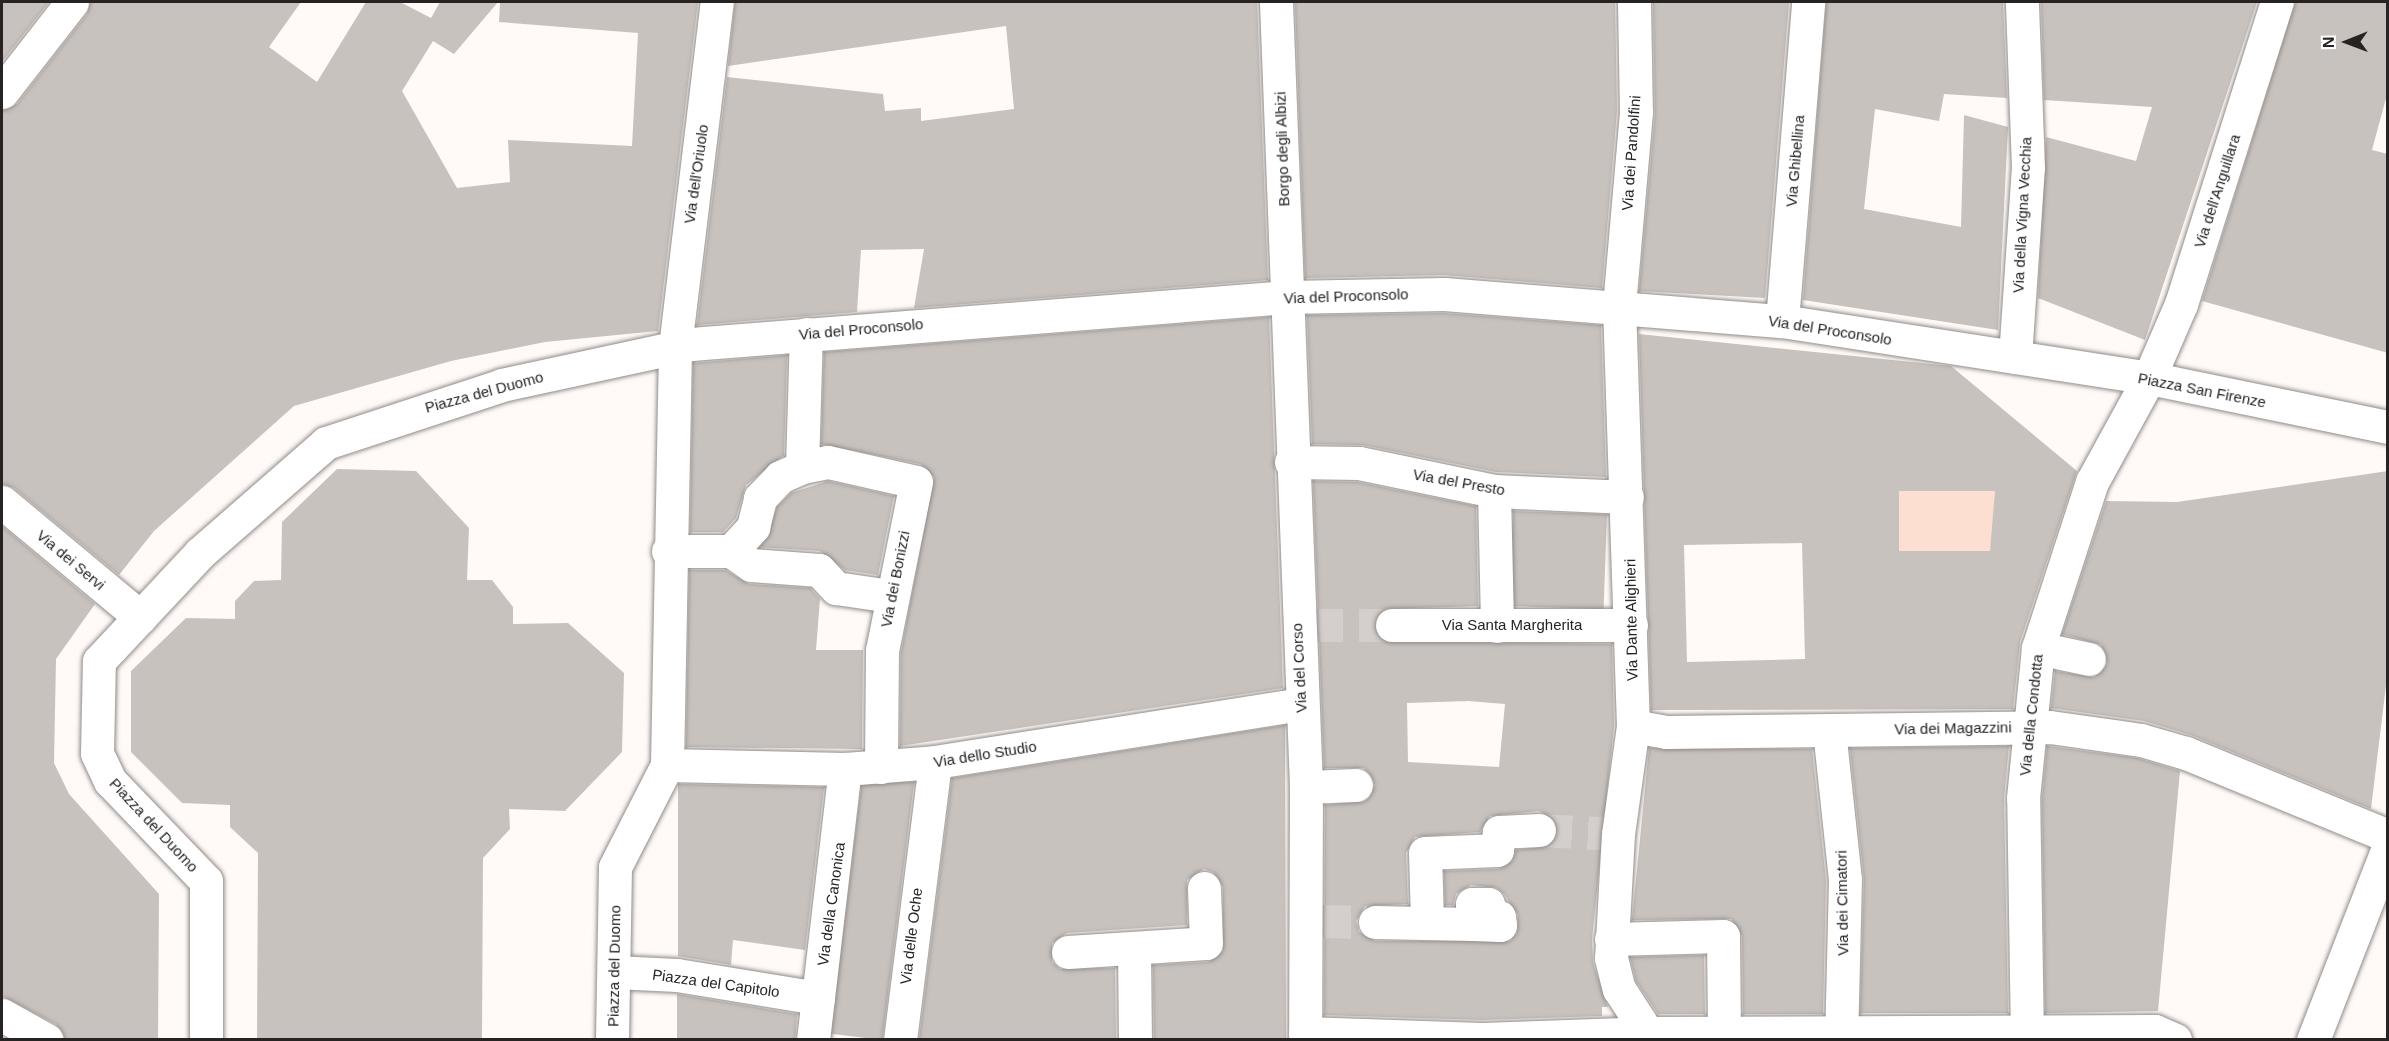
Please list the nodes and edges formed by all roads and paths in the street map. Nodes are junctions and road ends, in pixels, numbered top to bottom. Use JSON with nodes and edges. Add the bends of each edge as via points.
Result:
{"nodes":[{"id":1,"x":72,"y":2,"type":"edge"},
{"id":2,"x":717,"y":2,"type":"edge"},
{"id":3,"x":1276,"y":2,"type":"edge"},
{"id":4,"x":1634,"y":2,"type":"edge"},
{"id":5,"x":1808,"y":2,"type":"edge"},
{"id":6,"x":2022,"y":2,"type":"edge"},
{"id":7,"x":2277,"y":2,"type":"edge"},
{"id":8,"x":2,"y":92,"type":"edge"},
{"id":9,"x":1287,"y":297,"type":"junction"},
{"id":10,"x":1619,"y":305,"type":"junction"},
{"id":11,"x":1782,"y":321,"type":"junction"},
{"id":12,"x":806,"y":334,"type":"junction"},
{"id":13,"x":675,"y":347,"type":"junction"},
{"id":14,"x":2015,"y":357,"type":"junction"},
{"id":15,"x":2149,"y":378,"type":"junction"},
{"id":16,"x":2388,"y":427,"type":"edge"},
{"id":17,"x":811,"y":462,"type":"junction"},
{"id":18,"x":1291,"y":462,"type":"junction"},
{"id":19,"x":1494,"y":491,"type":"junction"},
{"id":20,"x":1627,"y":497,"type":"junction"},
{"id":21,"x":2,"y":502,"type":"edge"},
{"id":22,"x":668,"y":551,"type":"junction"},
{"id":23,"x":731,"y":551,"type":"junction"},
{"id":24,"x":890,"y":596,"type":"junction"},
{"id":25,"x":140,"y":617,"type":"junction"},
{"id":26,"x":1392,"y":625,"type":"tunnel mouth"},
{"id":27,"x":1631,"y":625,"type":"junction"},
{"id":28,"x":1497,"y":626,"type":"junction"},
{"id":29,"x":2038,"y":648,"type":"junction"},
{"id":30,"x":2089,"y":659,"type":"dead end"},
{"id":31,"x":1300,"y":704,"type":"junction"},
{"id":32,"x":1633,"y":726,"type":"junction"},
{"id":33,"x":2027,"y":726,"type":"junction"},
{"id":34,"x":1829,"y":730,"type":"junction"},
{"id":35,"x":935,"y":762,"type":"junction"},
{"id":36,"x":667,"y":765,"type":"junction"},
{"id":37,"x":881,"y":767,"type":"junction"},
{"id":38,"x":845,"y":769,"type":"junction"},
{"id":39,"x":1356,"y":785,"type":"dead end"},
{"id":40,"x":1306,"y":787,"type":"junction"},
{"id":41,"x":1539,"y":830,"type":"tunnel mouth"},
{"id":42,"x":2388,"y":836,"type":"edge"},
{"id":43,"x":2388,"y":848,"type":"edge"},
{"id":44,"x":1204,"y":888,"type":"dead end"},
{"id":45,"x":1375,"y":922,"type":"tunnel mouth"},
{"id":46,"x":1427,"y":923,"type":"junction"},
{"id":47,"x":1472,"y":924,"type":"dead end"},
{"id":48,"x":1611,"y":936,"type":"junction"},
{"id":49,"x":1134,"y":950,"type":"junction"},
{"id":50,"x":1068,"y":952,"type":"dead end"},
{"id":51,"x":614,"y":972,"type":"junction"},
{"id":52,"x":818,"y":998,"type":"junction"},
{"id":53,"x":2,"y":1015,"type":"edge"},
{"id":54,"x":1725,"y":1032,"type":"junction"},
{"id":55,"x":1654,"y":1035,"type":"edge"},
{"id":56,"x":2165,"y":1035,"type":"edge"},
{"id":57,"x":1305,"y":1036,"type":"edge"},
{"id":58,"x":1842,"y":1036,"type":"edge"},
{"id":59,"x":2026,"y":1036,"type":"edge"},
{"id":60,"x":47,"y":1040,"type":"edge"},
{"id":61,"x":206,"y":1040,"type":"edge"},
{"id":62,"x":612,"y":1040,"type":"edge"},
{"id":63,"x":813,"y":1040,"type":"edge"},
{"id":64,"x":900,"y":1040,"type":"edge"},
{"id":65,"x":1135,"y":1040,"type":"edge"},
{"id":66,"x":2313,"y":1040,"type":"edge"}],
"edges":[{"from":1,"to":8,"type":"street"},
{"from":2,"to":13,"type":"street","name":"Via dell'Oriuolo"},
{"from":3,"to":9,"type":"street","name":"Borgo degli Albizi"},
{"from":4,"to":10,"type":"street","name":"Via dei Pandolfini","via":[[1636,112]]},
{"from":5,"to":11,"type":"street","name":"Via Ghibellina"},
{"from":6,"to":14,"type":"street","name":"Via della Vigna Vecchia","via":[[2028,168]]},
{"from":7,"to":15,"type":"street","name":"Via dell'Anguillara","via":[[2181,304]]},
{"from":9,"to":10,"type":"street","name":"Via del Proconsolo","via":[[1444,294]]},
{"from":9,"to":12,"type":"street","name":"Via del Proconsolo"},
{"from":9,"to":18,"type":"street","name":"Via del Corso"},
{"from":10,"to":11,"type":"street","name":"Via del Proconsolo"},
{"from":10,"to":20,"type":"street","name":"Via Dante Alighieri"},
{"from":11,"to":14,"type":"street","name":"Via del Proconsolo"},
{"from":12,"to":13,"type":"street","name":"Via del Proconsolo"},
{"from":12,"to":17,"type":"street"},
{"from":13,"to":22,"type":"street","name":"Piazza del Duomo"},
{"from":13,"to":25,"type":"street","name":"Piazza del Duomo","via":[[502,385],[326,443],[200,553]]},
{"from":14,"to":15,"type":"street","name":"Piazza San Firenze"},
{"from":15,"to":16,"type":"street","name":"Piazza San Firenze"},
{"from":15,"to":29,"type":"street","name":"Via della Condotta","via":[[2092,482]]},
{"from":17,"to":23,"type":"street","via":[[780,477],[760,498],[753,527]]},
{"from":17,"to":24,"type":"street","name":"Via dei Bonizzi","via":[[916,482]]},
{"from":18,"to":19,"type":"street","name":"Via del Presto","via":[[1359,463]]},
{"from":18,"to":31,"type":"street","name":"Via del Corso","via":[[1303,625]]},
{"from":19,"to":20,"type":"street","name":"Via del Presto"},
{"from":19,"to":28,"type":"street"},
{"from":20,"to":27,"type":"street","name":"Via Dante Alighieri"},
{"from":21,"to":25,"type":"street","name":"Via dei Servi"},
{"from":22,"to":23,"type":"street"},
{"from":22,"to":36,"type":"street","name":"Piazza del Duomo"},
{"from":23,"to":24,"type":"street","via":[[751,565],[819,570],[836,588]]},
{"from":24,"to":37,"type":"street","name":"Via dei Bonizzi","via":[[882,650]]},
{"from":25,"to":61,"type":"street","name":"Piazza del Duomo","via":[[99,661],[97,753],[110,781],[206,881]]},
{"from":26,"to":28,"type":"street","name":"Via Santa Margherita"},
{"from":27,"to":28,"type":"street","name":"Via Santa Margherita"},
{"from":27,"to":32,"type":"street","name":"Via Dante Alighieri"},
{"from":29,"to":30,"type":"street"},
{"from":29,"to":33,"type":"street","name":"Via della Condotta"},
{"from":31,"to":35,"type":"street","name":"Via dello Studio"},
{"from":31,"to":40,"type":"street","name":"Via del Corso"},
{"from":32,"to":34,"type":"street","name":"Via dei Magazzini","via":[[1696,731]]},
{"from":32,"to":48,"type":"street","name":"Via Dante Alighieri"},
{"from":33,"to":34,"type":"street","name":"Via dei Magazzini"},
{"from":33,"to":42,"type":"street","name":"Via dei Magazzini","via":[[2140,740],[2205,760]]},
{"from":33,"to":59,"type":"street","name":"Via della Condotta","via":[[2022,904]]},
{"from":34,"to":58,"type":"street","name":"Via dei Cimatori","via":[[1845,879]]},
{"from":35,"to":37,"type":"street","name":"Via dello Studio"},
{"from":35,"to":64,"type":"street","name":"Via delle Oche"},
{"from":36,"to":38,"type":"street","name":"Via dello Studio"},
{"from":36,"to":51,"type":"street","name":"Piazza del Duomo","via":[[615,867]]},
{"from":37,"to":38,"type":"street","name":"Via dello Studio"},
{"from":38,"to":52,"type":"street","name":"Via della Canonica"},
{"from":39,"to":40,"type":"street"},
{"from":40,"to":57,"type":"street","name":"Via del Corso","via":[[1312,920]]},
{"from":41,"to":46,"type":"street","via":[[1499,832],[1497,850],[1425,854]]},
{"from":43,"to":66,"type":"street"},
{"from":44,"to":49,"type":"street","via":[[1206,943]]},
{"from":45,"to":46,"type":"street"},
{"from":46,"to":47,"type":"street"},
{"from":48,"to":54,"type":"street","via":[[1723,936]]},
{"from":48,"to":55,"type":"street","name":"Via Dante Alighieri","via":[[1619,989]]},
{"from":49,"to":50,"type":"street"},
{"from":49,"to":65,"type":"street"},
{"from":51,"to":52,"type":"street","name":"Piazza del Capitolo","via":[[677,975]]},
{"from":51,"to":62,"type":"street","name":"Piazza del Duomo"},
{"from":52,"to":63,"type":"street","name":"Via della Canonica"},
{"from":53,"to":60,"type":"street"},
{"from":54,"to":55,"type":"street"},
{"from":54,"to":58,"type":"street"},
{"from":55,"to":57,"type":"street"},
{"from":56,"to":59,"type":"street"},
{"from":58,"to":59,"type":"street"}]}
